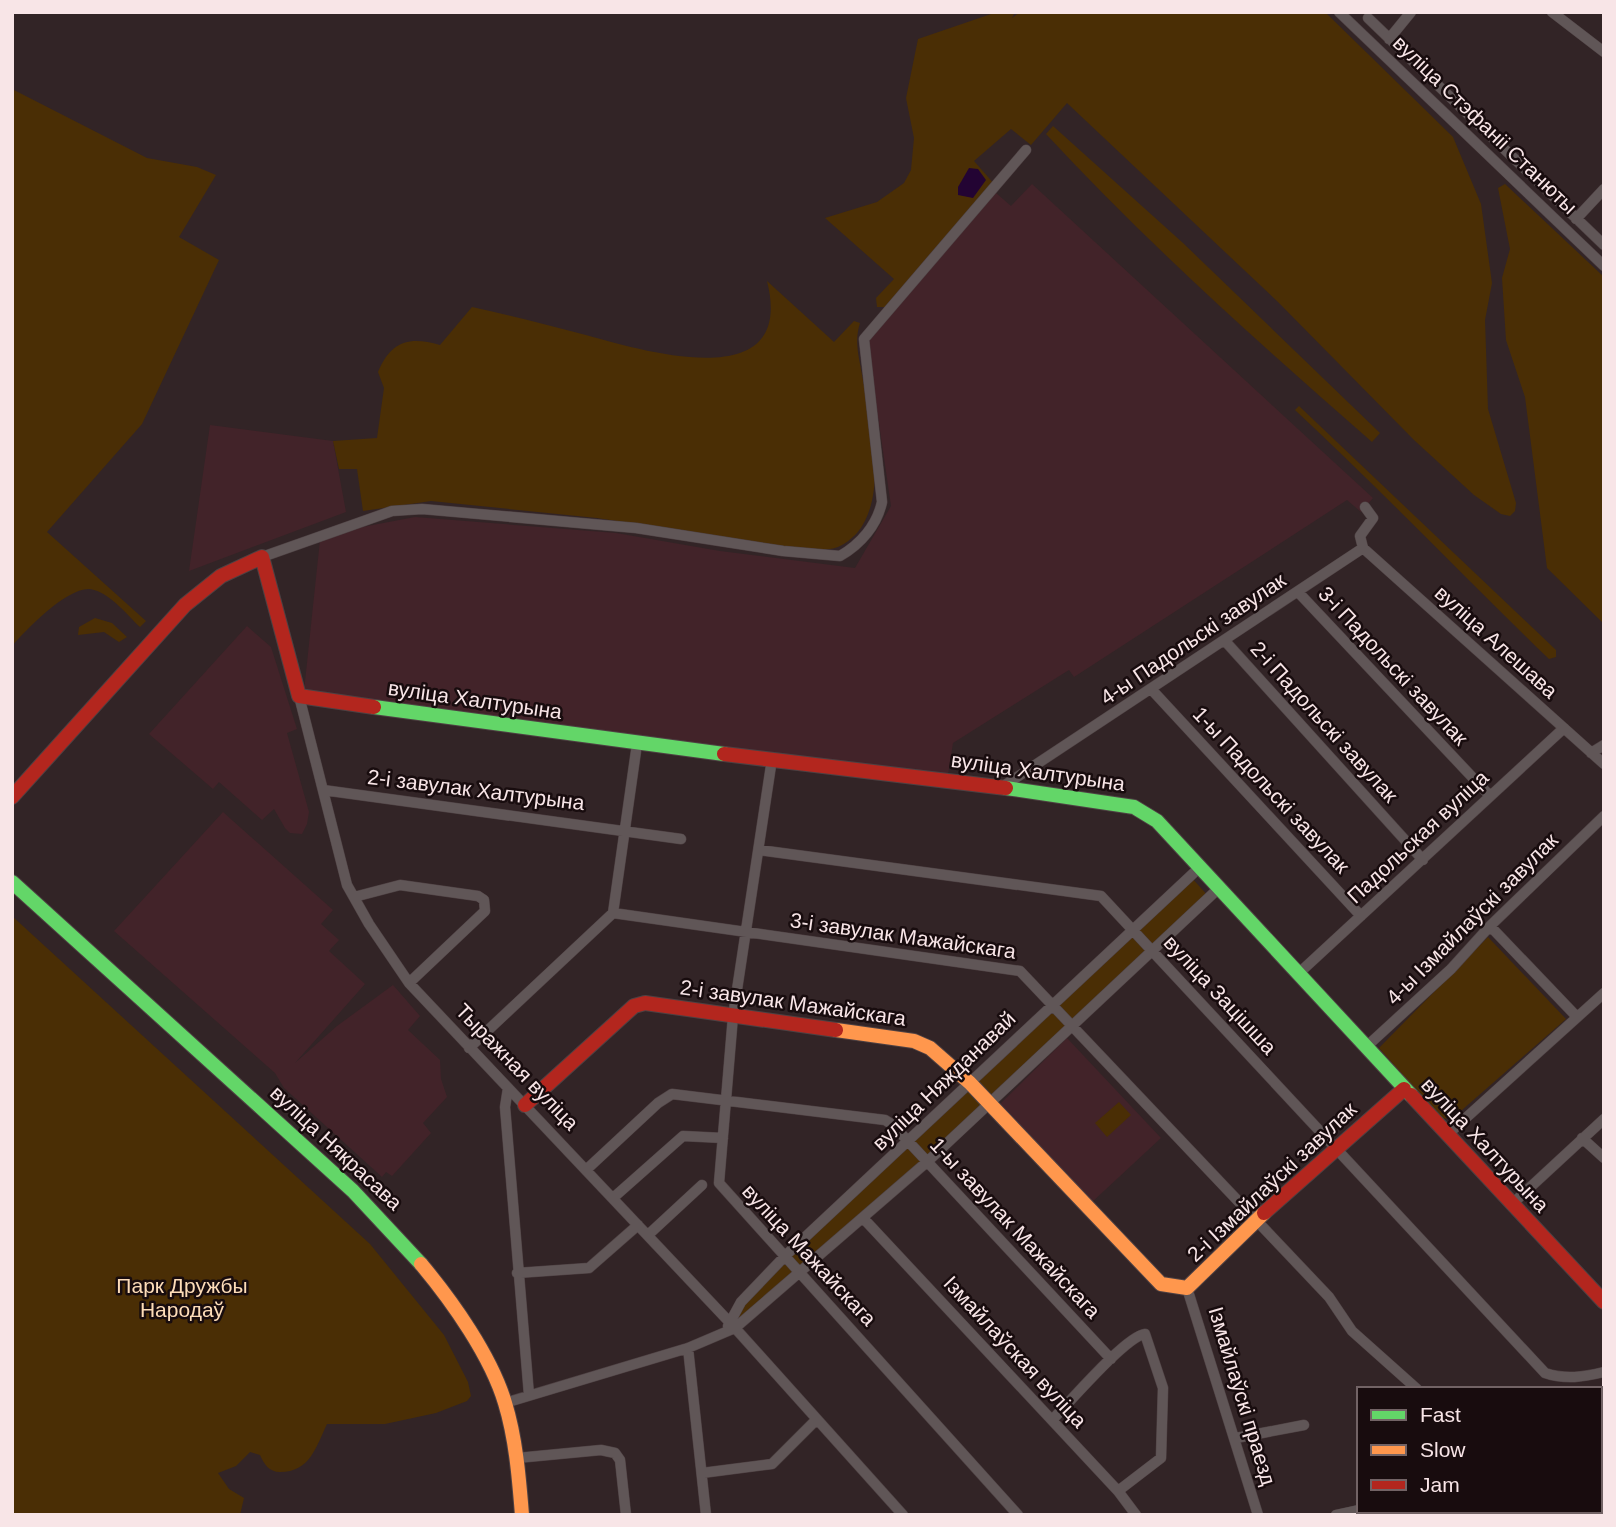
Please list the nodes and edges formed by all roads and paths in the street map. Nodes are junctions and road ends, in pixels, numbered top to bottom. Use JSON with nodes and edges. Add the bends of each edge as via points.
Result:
{"nodes":[{"id":1,"x":1339,"y":12,"type":"edge"},
{"id":2,"x":1411,"y":12,"type":"edge"},
{"id":3,"x":1552,"y":12,"type":"edge"},
{"id":4,"x":1371,"y":15,"type":"edge"},
{"id":5,"x":1357,"y":30,"type":"junction"},
{"id":6,"x":1390,"y":38,"type":"junction"},
{"id":7,"x":1604,"y":52,"type":"edge"},
{"id":8,"x":1026,"y":150,"type":"dead end"},
{"id":9,"x":1604,"y":189,"type":"edge"},
{"id":10,"x":1576,"y":219,"type":"junction"},
{"id":11,"x":1604,"y":245,"type":"edge"},
{"id":12,"x":1604,"y":266,"type":"edge"},
{"id":13,"x":1365,"y":507,"type":"dead end"},
{"id":14,"x":1363,"y":548,"type":"junction"},
{"id":15,"x":261,"y":557,"type":"junction"},
{"id":16,"x":1298,"y":593,"type":"junction"},
{"id":17,"x":1225,"y":641,"type":"junction"},
{"id":18,"x":1152,"y":690,"type":"junction"},
{"id":19,"x":299,"y":696,"type":"junction"},
{"id":20,"x":1564,"y":728,"type":"junction"},
{"id":21,"x":637,"y":744,"type":"junction"},
{"id":22,"x":1604,"y":745,"type":"edge"},
{"id":23,"x":1591,"y":753,"type":"junction"},
{"id":24,"x":772,"y":759,"type":"junction"},
{"id":25,"x":1604,"y":764,"type":"edge"},
{"id":26,"x":1002,"y":787,"type":"junction"},
{"id":27,"x":323,"y":790,"type":"junction"},
{"id":28,"x":1490,"y":796,"type":"junction"},
{"id":29,"x":12,"y":797,"type":"edge"},
{"id":30,"x":1604,"y":816,"type":"edge"},
{"id":31,"x":624,"y":829,"type":"junction"},
{"id":32,"x":681,"y":839,"type":"dead end"},
{"id":33,"x":759,"y":850,"type":"junction"},
{"id":34,"x":1423,"y":860,"type":"junction"},
{"id":35,"x":1200,"y":867,"type":"junction"},
{"id":36,"x":12,"y":882,"type":"edge"},
{"id":37,"x":1219,"y":888,"type":"junction"},
{"id":38,"x":354,"y":897,"type":"junction"},
{"id":39,"x":613,"y":913,"type":"junction"},
{"id":40,"x":1361,"y":916,"type":"junction"},
{"id":41,"x":1490,"y":926,"type":"junction"},
{"id":42,"x":1133,"y":930,"type":"junction"},
{"id":43,"x":747,"y":934,"type":"junction"},
{"id":44,"x":1152,"y":949,"type":"junction"},
{"id":45,"x":1298,"y":974,"type":"junction"},
{"id":46,"x":408,"y":982,"type":"junction"},
{"id":47,"x":1604,"y":993,"type":"edge"},
{"id":48,"x":1052,"y":1004,"type":"junction"},
{"id":49,"x":733,"y":1016,"type":"junction"},
{"id":50,"x":1577,"y":1017,"type":"junction"},
{"id":51,"x":1071,"y":1024,"type":"junction"},
{"id":52,"x":1366,"y":1047,"type":"junction"},
{"id":53,"x":469,"y":1048,"type":"junction"},
{"id":54,"x":970,"y":1083,"type":"junction"},
{"id":55,"x":508,"y":1088,"type":"junction"},
{"id":56,"x":1404,"y":1089,"type":"junction"},
{"id":57,"x":727,"y":1100,"type":"junction"},
{"id":58,"x":989,"y":1103,"type":"junction"},
{"id":59,"x":525,"y":1105,"type":"junction"},
{"id":60,"x":1604,"y":1119,"type":"edge"},
{"id":61,"x":1447,"y":1135,"type":"junction"},
{"id":62,"x":723,"y":1138,"type":"junction"},
{"id":63,"x":1583,"y":1138,"type":"junction"},
{"id":64,"x":909,"y":1142,"type":"junction"},
{"id":65,"x":1336,"y":1150,"type":"junction"},
{"id":66,"x":1604,"y":1158,"type":"edge"},
{"id":67,"x":928,"y":1161,"type":"junction"},
{"id":68,"x":586,"y":1170,"type":"junction"},
{"id":69,"x":702,"y":1185,"type":"dead end"},
{"id":70,"x":613,"y":1198,"type":"junction"},
{"id":71,"x":1511,"y":1205,"type":"junction"},
{"id":72,"x":863,"y":1218,"type":"junction"},
{"id":73,"x":1255,"y":1221,"type":"junction"},
{"id":74,"x":638,"y":1225,"type":"junction"},
{"id":75,"x":648,"y":1235,"type":"junction"},
{"id":76,"x":785,"y":1256,"type":"junction"},
{"id":77,"x":801,"y":1272,"type":"junction"},
{"id":78,"x":517,"y":1273,"type":"junction"},
{"id":79,"x":1161,"y":1284,"type":"joint"},
{"id":80,"x":1187,"y":1289,"type":"junction"},
{"id":81,"x":1604,"y":1302,"type":"edge"},
{"id":82,"x":730,"y":1328,"type":"junction"},
{"id":83,"x":688,"y":1348,"type":"junction"},
{"id":84,"x":1111,"y":1359,"type":"junction"},
{"id":85,"x":1604,"y":1372,"type":"edge"},
{"id":86,"x":1415,"y":1387,"type":"edge"},
{"id":87,"x":529,"y":1395,"type":"junction"},
{"id":88,"x":505,"y":1403,"type":"junction"},
{"id":89,"x":816,"y":1420,"type":"junction"},
{"id":90,"x":1052,"y":1420,"type":"junction"},
{"id":91,"x":1304,"y":1425,"type":"dead end"},
{"id":92,"x":1236,"y":1438,"type":"junction"},
{"id":93,"x":516,"y":1458,"type":"junction"},
{"id":94,"x":702,"y":1473,"type":"junction"},
{"id":95,"x":1118,"y":1491,"type":"junction"},
{"id":96,"x":1357,"y":1510,"type":"edge"},
{"id":97,"x":522,"y":1515,"type":"edge"},
{"id":98,"x":625,"y":1515,"type":"edge"},
{"id":99,"x":706,"y":1515,"type":"edge"},
{"id":100,"x":902,"y":1515,"type":"edge"},
{"id":101,"x":1018,"y":1515,"type":"edge"},
{"id":102,"x":1136,"y":1515,"type":"edge"},
{"id":103,"x":1258,"y":1515,"type":"edge"},
{"id":104,"x":1336,"y":1515,"type":"edge"}],
"edges":[{"from":1,"to":5,"type":"street","name":"вуліца Стэфаніі Станюты"},
{"from":2,"to":6,"type":"street"},
{"from":3,"to":7,"type":"street"},
{"from":4,"to":5,"type":"street"},
{"from":4,"to":6,"type":"street"},
{"from":5,"to":12,"type":"street","name":"вуліца Стэфаніі Станюты"},
{"from":6,"to":10,"type":"street"},
{"from":8,"to":15,"type":"street","via":[[864,339],[882,502],[872,528],[840,556],[636,528],[422,509],[392,511]]},
{"from":9,"to":10,"type":"street"},
{"from":10,"to":11,"type":"street"},
{"from":13,"to":14,"type":"street","via":[[1373,518],[1360,536]]},
{"from":14,"to":16,"type":"street","name":"4-ы Падольскі завулак"},
{"from":14,"to":20,"type":"street","name":"вуліца Алешава"},
{"from":15,"to":19,"type":"street","name":"Тыражная вуліца"},
{"from":15,"to":29,"type":"street","via":[[221,576],[185,605]]},
{"from":16,"to":17,"type":"street","name":"4-ы Падольскі завулак"},
{"from":16,"to":28,"type":"street","name":"3-і Падольскі завулак"},
{"from":17,"to":18,"type":"street","name":"4-ы Падольскі завулак"},
{"from":17,"to":34,"type":"street","name":"2-і Падольскі завулак"},
{"from":18,"to":26,"type":"street","name":"4-ы Падольскі завулак"},
{"from":18,"to":40,"type":"street","name":"1-ы Падольскі завулак"},
{"from":19,"to":21,"type":"street","name":"вуліца Халтурына"},
{"from":19,"to":27,"type":"street","name":"Тыражная вуліца"},
{"from":20,"to":23,"type":"street","name":"вуліца Алешава"},
{"from":20,"to":28,"type":"street","name":"Падольская вуліца"},
{"from":21,"to":24,"type":"street","name":"вуліца Халтурына"},
{"from":21,"to":31,"type":"street"},
{"from":22,"to":23,"type":"street"},
{"from":23,"to":25,"type":"street","name":"вуліца Алешава"},
{"from":24,"to":26,"type":"street","name":"вуліца Халтурына"},
{"from":24,"to":33,"type":"street","name":"вуліца Мажайскага"},
{"from":26,"to":35,"type":"street","name":"вуліца Халтурына","via":[[1134,807],[1157,821]]},
{"from":27,"to":31,"type":"street","name":"2-і завулак Халтурына"},
{"from":27,"to":38,"type":"street","name":"Тыражная вуліца","via":[[340,862]]},
{"from":28,"to":34,"type":"street","name":"Падольская вуліца"},
{"from":30,"to":41,"type":"street","name":"4-ы Ізмайлаўскі завулак"},
{"from":31,"to":32,"type":"street","name":"2-і завулак Халтурына"},
{"from":31,"to":39,"type":"street"},
{"from":33,"to":42,"type":"street","name":"вуліца Зацішша","via":[[1093,893]]},
{"from":33,"to":43,"type":"street","name":"вуліца Мажайскага"},
{"from":34,"to":40,"type":"street","name":"Падольская вуліца"},
{"from":35,"to":37,"type":"street","name":"вуліца Халтурына"},
{"from":35,"to":42,"type":"street","name":"вуліца Няжданавай"},
{"from":36,"to":88,"type":"street","name":"вуліца Някрасава","via":[[405,1242],[460,1314]]},
{"from":37,"to":44,"type":"street"},
{"from":37,"to":45,"type":"street","name":"вуліца Халтурына"},
{"from":38,"to":46,"type":"street","name":"Тыражная вуліца"},
{"from":38,"to":46,"type":"street","via":[[400,885],[484,900],[485,911]]},
{"from":39,"to":43,"type":"street","name":"3-і завулак Мажайскага"},
{"from":39,"to":53,"type":"street"},
{"from":40,"to":45,"type":"street","name":"Падольская вуліца"},
{"from":41,"to":50,"type":"street"},
{"from":41,"to":52,"type":"street","name":"4-ы Ізмайлаўскі завулак","via":[[1451,970]]},
{"from":42,"to":44,"type":"street","name":"вуліца Зацішша"},
{"from":42,"to":48,"type":"street","name":"вуліца Няжданавай"},
{"from":43,"to":48,"type":"street","name":"3-і завулак Мажайскага","via":[[1014,969],[1025,974]]},
{"from":43,"to":49,"type":"street","name":"вуліца Мажайскага"},
{"from":44,"to":51,"type":"street"},
{"from":44,"to":65,"type":"street","name":"вуліца Зацішша"},
{"from":45,"to":52,"type":"street","name":"вуліца Халтурына"},
{"from":46,"to":53,"type":"street","name":"Тыражная вуліца"},
{"from":47,"to":50,"type":"street"},
{"from":48,"to":51,"type":"street","name":"3-і завулак Мажайскага"},
{"from":48,"to":54,"type":"street","name":"вуліца Няжданавай"},
{"from":49,"to":54,"type":"street","name":"2-і завулак Мажайскага","via":[[914,1041],[930,1048]]},
{"from":49,"to":57,"type":"street","name":"вуліца Мажайскага"},
{"from":49,"to":59,"type":"street","name":"2-і завулак Мажайскага","via":[[645,1003],[634,1006]]},
{"from":50,"to":61,"type":"street"},
{"from":51,"to":58,"type":"street"},
{"from":51,"to":73,"type":"street","name":"3-і завулак Мажайскага"},
{"from":52,"to":56,"type":"street","name":"вуліца Халтурына"},
{"from":53,"to":55,"type":"street","name":"Тыражная вуліца"},
{"from":54,"to":58,"type":"street","name":"2-і завулак Мажайскага"},
{"from":54,"to":64,"type":"street","name":"вуліца Няжданавай"},
{"from":55,"to":59,"type":"street","name":"Тыражная вуліца"},
{"from":55,"to":78,"type":"street","via":[[505,1107]]},
{"from":56,"to":61,"type":"street","name":"вуліца Халтурына"},
{"from":56,"to":65,"type":"street","name":"2-і Ізмайлаўскі завулак"},
{"from":57,"to":62,"type":"street","name":"вуліца Мажайскага"},
{"from":57,"to":64,"type":"street","name":"1-ы завулак Мажайскага","via":[[885,1120]]},
{"from":57,"to":68,"type":"street","name":"1-ы завулак Мажайскага","via":[[672,1094]]},
{"from":58,"to":67,"type":"street"},
{"from":58,"to":79,"type":"street","name":"2-і завулак Мажайскага"},
{"from":59,"to":68,"type":"street","name":"Тыражная вуліца"},
{"from":60,"to":63,"type":"street"},
{"from":61,"to":71,"type":"street","name":"вуліца Халтурына"},
{"from":62,"to":70,"type":"street","via":[[682,1136]]},
{"from":62,"to":76,"type":"street","name":"вуліца Мажайскага","via":[[718,1178],[722,1189]]},
{"from":63,"to":66,"type":"street"},
{"from":63,"to":71,"type":"street"},
{"from":64,"to":67,"type":"street","name":"1-ы завулак Мажайскага"},
{"from":64,"to":76,"type":"street","name":"вуліца Няжданавай"},
{"from":65,"to":73,"type":"street","name":"2-і Ізмайлаўскі завулак"},
{"from":65,"to":85,"type":"street","name":"вуліца Зацішша","via":[[1545,1373],[1569,1378]]},
{"from":67,"to":72,"type":"street"},
{"from":67,"to":84,"type":"street","name":"1-ы завулак Мажайскага"},
{"from":68,"to":70,"type":"street","name":"Тыражная вуліца"},
{"from":69,"to":75,"type":"street"},
{"from":70,"to":74,"type":"street","name":"Тыражная вуліца"},
{"from":71,"to":81,"type":"street","name":"вуліца Халтурына"},
{"from":72,"to":77,"type":"street"},
{"from":72,"to":90,"type":"street","name":"Ізмайлаўская вуліца"},
{"from":73,"to":80,"type":"street","name":"2-і Ізмайлаўскі завулак"},
{"from":73,"to":86,"type":"street","name":"3-і завулак Мажайскага","via":[[1329,1297],[1352,1331]]},
{"from":74,"to":75,"type":"street","name":"Тыражная вуліца"},
{"from":74,"to":78,"type":"street","via":[[589,1269]]},
{"from":75,"to":82,"type":"street","name":"Тыражная вуліца"},
{"from":76,"to":77,"type":"street","name":"вуліца Мажайскага"},
{"from":76,"to":82,"type":"street","name":"вуліца Няжданавай","via":[[747,1295]]},
{"from":77,"to":82,"type":"street"},
{"from":77,"to":101,"type":"street","name":"вуліца Мажайскага"},
{"from":78,"to":87,"type":"street"},
{"from":79,"to":80,"type":"street","name":"2-і Ізмайлаўскі завулак"},
{"from":80,"to":92,"type":"street","name":"Ізмайлаўскі праезд"},
{"from":82,"to":83,"type":"street"},
{"from":82,"to":89,"type":"street","name":"Тыражная вуліца"},
{"from":83,"to":87,"type":"street"},
{"from":83,"to":94,"type":"street"},
{"from":84,"to":90,"type":"street"},
{"from":84,"to":95,"type":"street","via":[[1136,1336],[1145,1334],[1163,1388],[1161,1458]]},
{"from":87,"to":88,"type":"street"},
{"from":88,"to":93,"type":"street","name":"вуліца Някрасава"},
{"from":89,"to":94,"type":"street","via":[[772,1464]]},
{"from":89,"to":100,"type":"street","name":"Тыражная вуліца"},
{"from":90,"to":95,"type":"street","name":"Ізмайлаўская вуліца"},
{"from":91,"to":92,"type":"street"},
{"from":92,"to":103,"type":"street","name":"Ізмайлаўскі праезд"},
{"from":93,"to":97,"type":"street","name":"вуліца Някрасава"},
{"from":93,"to":98,"type":"street","via":[[601,1450],[615,1453],[620,1460]]},
{"from":94,"to":99,"type":"street"},
{"from":95,"to":102,"type":"street","name":"Ізмайлаўская вуліца"},
{"from":96,"to":104,"type":"street"}]}
